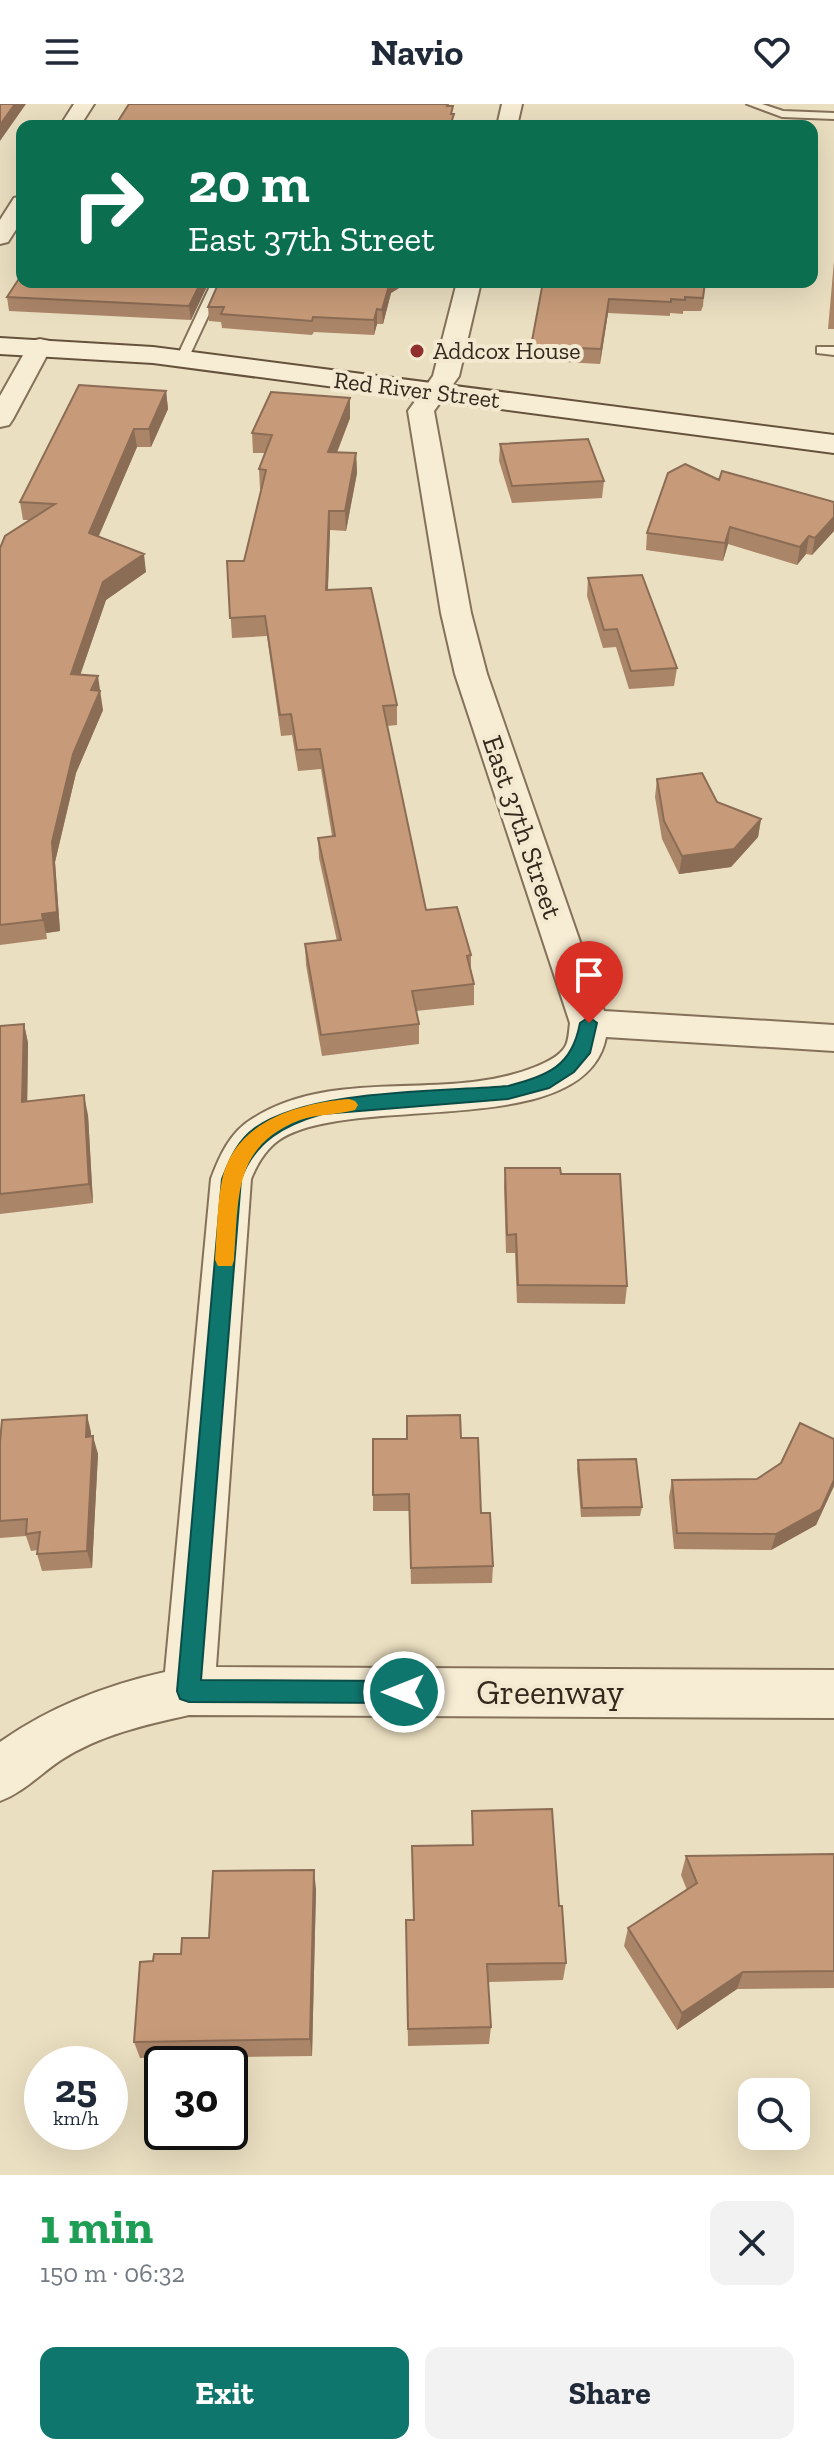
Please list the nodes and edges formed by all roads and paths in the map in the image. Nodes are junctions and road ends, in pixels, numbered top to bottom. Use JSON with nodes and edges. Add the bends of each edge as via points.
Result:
{"nodes":[{"id":1,"x":752,"y":104,"type":"edge"},
{"id":2,"x":834,"y":116,"type":"edge"},
{"id":3,"x":16,"y":212,"type":"edge"},
{"id":4,"x":0,"y":237,"type":"edge"},
{"id":5,"x":215,"y":288,"type":"edge"},
{"id":6,"x":468,"y":288,"type":"edge"},
{"id":7,"x":0,"y":346,"type":"edge"},
{"id":8,"x":40,"y":346,"type":"junction"},
{"id":9,"x":182,"y":359,"type":"junction"},
{"id":10,"x":434,"y":393,"type":"junction"},
{"id":11,"x":0,"y":419,"type":"edge"},
{"id":12,"x":834,"y":444,"type":"edge"},
{"id":13,"x":589,"y":1023,"type":"junction"},
{"id":14,"x":834,"y":1038,"type":"edge"},
{"id":15,"x":189,"y":1691,"type":"junction"},
{"id":16,"x":834,"y":1694,"type":"edge"},
{"id":17,"x":0,"y":1776,"type":"edge"}],
"edges":[{"from":1,"to":2,"type":"lane","via":[[782,114]]},
{"from":3,"to":4,"type":"street"},
{"from":5,"to":9,"type":"lane"},
{"from":6,"to":10,"type":"street","name":"East 37th Street","via":[[446,376]]},
{"from":7,"to":8,"type":"main road","name":"Red River Street"},
{"from":8,"to":9,"type":"main road","name":"Red River Street"},
{"from":8,"to":11,"type":"street"},
{"from":9,"to":10,"type":"main road","name":"Red River Street"},
{"from":10,"to":12,"type":"main road","name":"Red River Street"},
{"from":10,"to":13,"type":"street","name":"East 37th Street","via":[[421,411],[471,674]]},
{"from":13,"to":14,"type":"street"},
{"from":13,"to":15,"type":"street","via":[[584,1049],[543,1083],[508,1093],[322,1107],[291,1116],[260,1134],[241,1155],[231,1179]]},
{"from":15,"to":16,"type":"street","name":"Greenway"},
{"from":15,"to":17,"type":"street","name":"Greenway","via":[[124,1704],[69,1727]]}]}
